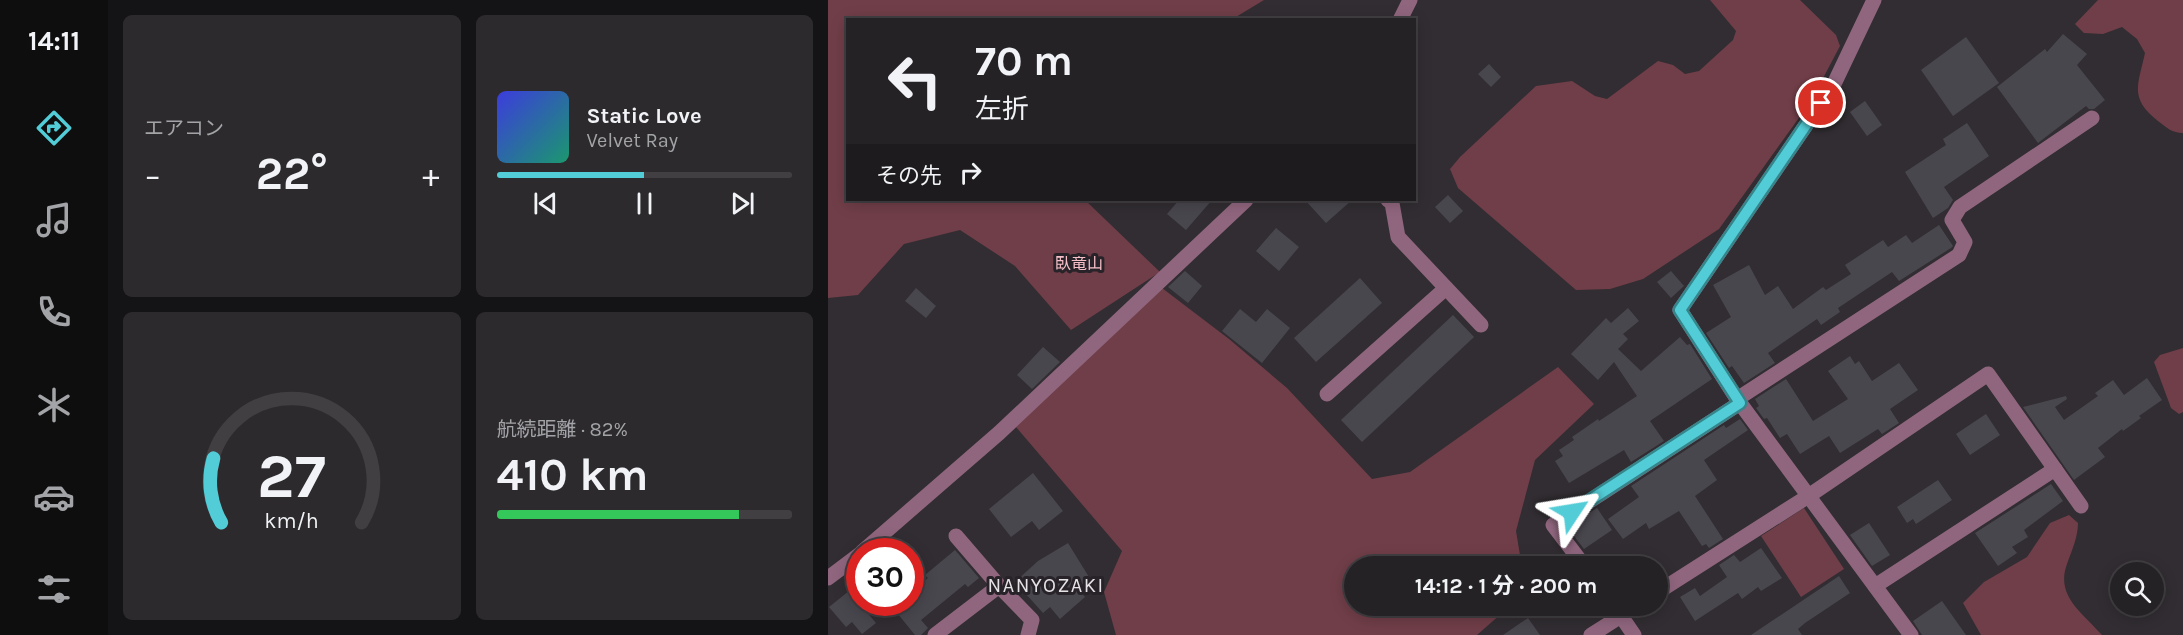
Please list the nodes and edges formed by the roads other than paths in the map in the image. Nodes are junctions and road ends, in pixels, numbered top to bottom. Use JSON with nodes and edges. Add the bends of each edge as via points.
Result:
{"nodes":[{"id":1,"x":1410,"y":0,"type":"edge"},
{"id":2,"x":1874,"y":0,"type":"edge"},
{"id":3,"x":1401,"y":18,"type":"edge"},
{"id":4,"x":2092,"y":118,"type":"dead end"},
{"id":5,"x":1245,"y":201,"type":"edge"},
{"id":6,"x":1389,"y":201,"type":"edge"},
{"id":7,"x":1446,"y":288,"type":"junction"},
{"id":8,"x":1481,"y":325,"type":"dead end"},
{"id":9,"x":1327,"y":394,"type":"dead end"},
{"id":10,"x":1738,"y":401,"type":"junction"},
{"id":11,"x":2055,"y":469,"type":"junction"},
{"id":12,"x":1807,"y":497,"type":"junction"},
{"id":13,"x":2081,"y":506,"type":"dead end"},
{"id":14,"x":956,"y":536,"type":"dead end"},
{"id":15,"x":878,"y":538,"type":"edge"},
{"id":16,"x":1577,"y":556,"type":"edge"},
{"id":17,"x":846,"y":564,"type":"edge"},
{"id":18,"x":828,"y":578,"type":"edge"},
{"id":19,"x":999,"y":586,"type":"junction"},
{"id":20,"x":1668,"y":586,"type":"edge"},
{"id":21,"x":1875,"y":586,"type":"junction"},
{"id":22,"x":1612,"y":616,"type":"edge"},
{"id":23,"x":1621,"y":616,"type":"edge"},
{"id":24,"x":935,"y":635,"type":"edge"},
{"id":25,"x":1028,"y":635,"type":"edge"},
{"id":26,"x":1591,"y":635,"type":"edge"},
{"id":27,"x":1634,"y":635,"type":"edge"},
{"id":28,"x":1911,"y":635,"type":"edge"}],
"edges":[{"from":1,"to":3,"type":"street"},
{"from":2,"to":10,"type":"street","via":[[1834,84],[1680,310]]},
{"from":4,"to":10,"type":"street","via":[[1960,207],[1952,220],[1965,242],[1959,255]]},
{"from":5,"to":15,"type":"street","via":[[999,433]]},
{"from":6,"to":7,"type":"street","via":[[1398,237]]},
{"from":7,"to":8,"type":"street"},
{"from":7,"to":9,"type":"street"},
{"from":10,"to":12,"type":"street"},
{"from":10,"to":16,"type":"street","via":[[1553,525]]},
{"from":11,"to":12,"type":"street","via":[[1988,374]]},
{"from":11,"to":13,"type":"street"},
{"from":11,"to":21,"type":"street"},
{"from":12,"to":20,"type":"street"},
{"from":12,"to":21,"type":"street"},
{"from":14,"to":19,"type":"street"},
{"from":17,"to":18,"type":"street"},
{"from":19,"to":24,"type":"street"},
{"from":19,"to":25,"type":"street","via":[[1032,620]]},
{"from":21,"to":28,"type":"street"},
{"from":22,"to":26,"type":"street"},
{"from":23,"to":27,"type":"street"}]}
